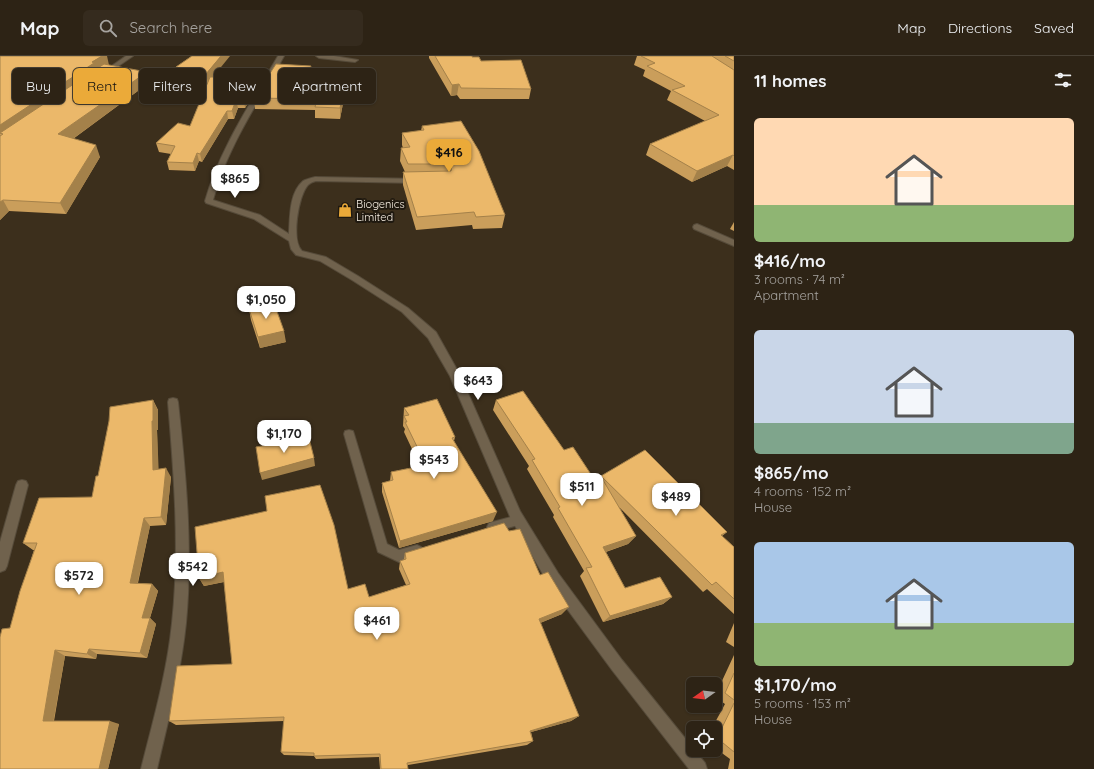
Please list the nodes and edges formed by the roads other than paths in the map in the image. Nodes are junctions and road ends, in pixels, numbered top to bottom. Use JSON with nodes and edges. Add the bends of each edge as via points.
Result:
{"nodes":[{"id":1,"x":130,"y":56,"type":"edge"},
{"id":2,"x":281,"y":56,"type":"edge"},
{"id":3,"x":318,"y":56,"type":"edge"},
{"id":4,"x":355,"y":60,"type":"dead end"},
{"id":5,"x":112,"y":68,"type":"edge"},
{"id":6,"x":430,"y":180,"type":"edge"},
{"id":7,"x":697,"y":227,"type":"dead end"},
{"id":8,"x":293,"y":240,"type":"junction"},
{"id":9,"x":734,"y":243,"type":"edge"},
{"id":10,"x":173,"y":402,"type":"dead end"},
{"id":11,"x":349,"y":434,"type":"dead end"},
{"id":12,"x":22,"y":485,"type":"dead end"},
{"id":13,"x":518,"y":520,"type":"junction"},
{"id":14,"x":481,"y":531,"type":"edge"},
{"id":15,"x":428,"y":547,"type":"edge"},
{"id":16,"x":0,"y":566,"type":"edge"},
{"id":17,"x":149,"y":769,"type":"edge"},
{"id":18,"x":699,"y":769,"type":"edge"}],
"edges":[{"from":1,"to":5,"type":"street"},
{"from":2,"to":8,"type":"street","via":[[234,138],[213,183],[209,201],[257,217]]},
{"from":3,"to":4,"type":"lane"},
{"from":6,"to":8,"type":"street","via":[[314,178],[306,182],[299,192],[294,210]]},
{"from":7,"to":9,"type":"street"},
{"from":8,"to":13,"type":"street","via":[[299,253],[324,259],[355,278],[406,310],[432,335],[455,375],[468,410]]},
{"from":10,"to":17,"type":"street","via":[[181,483],[183,549],[179,623],[171,674]]},
{"from":11,"to":15,"type":"lane","via":[[382,548],[398,556]]},
{"from":12,"to":16,"type":"street"},
{"from":13,"to":14,"type":"lane"},
{"from":13,"to":18,"type":"street","via":[[553,578]]}]}
